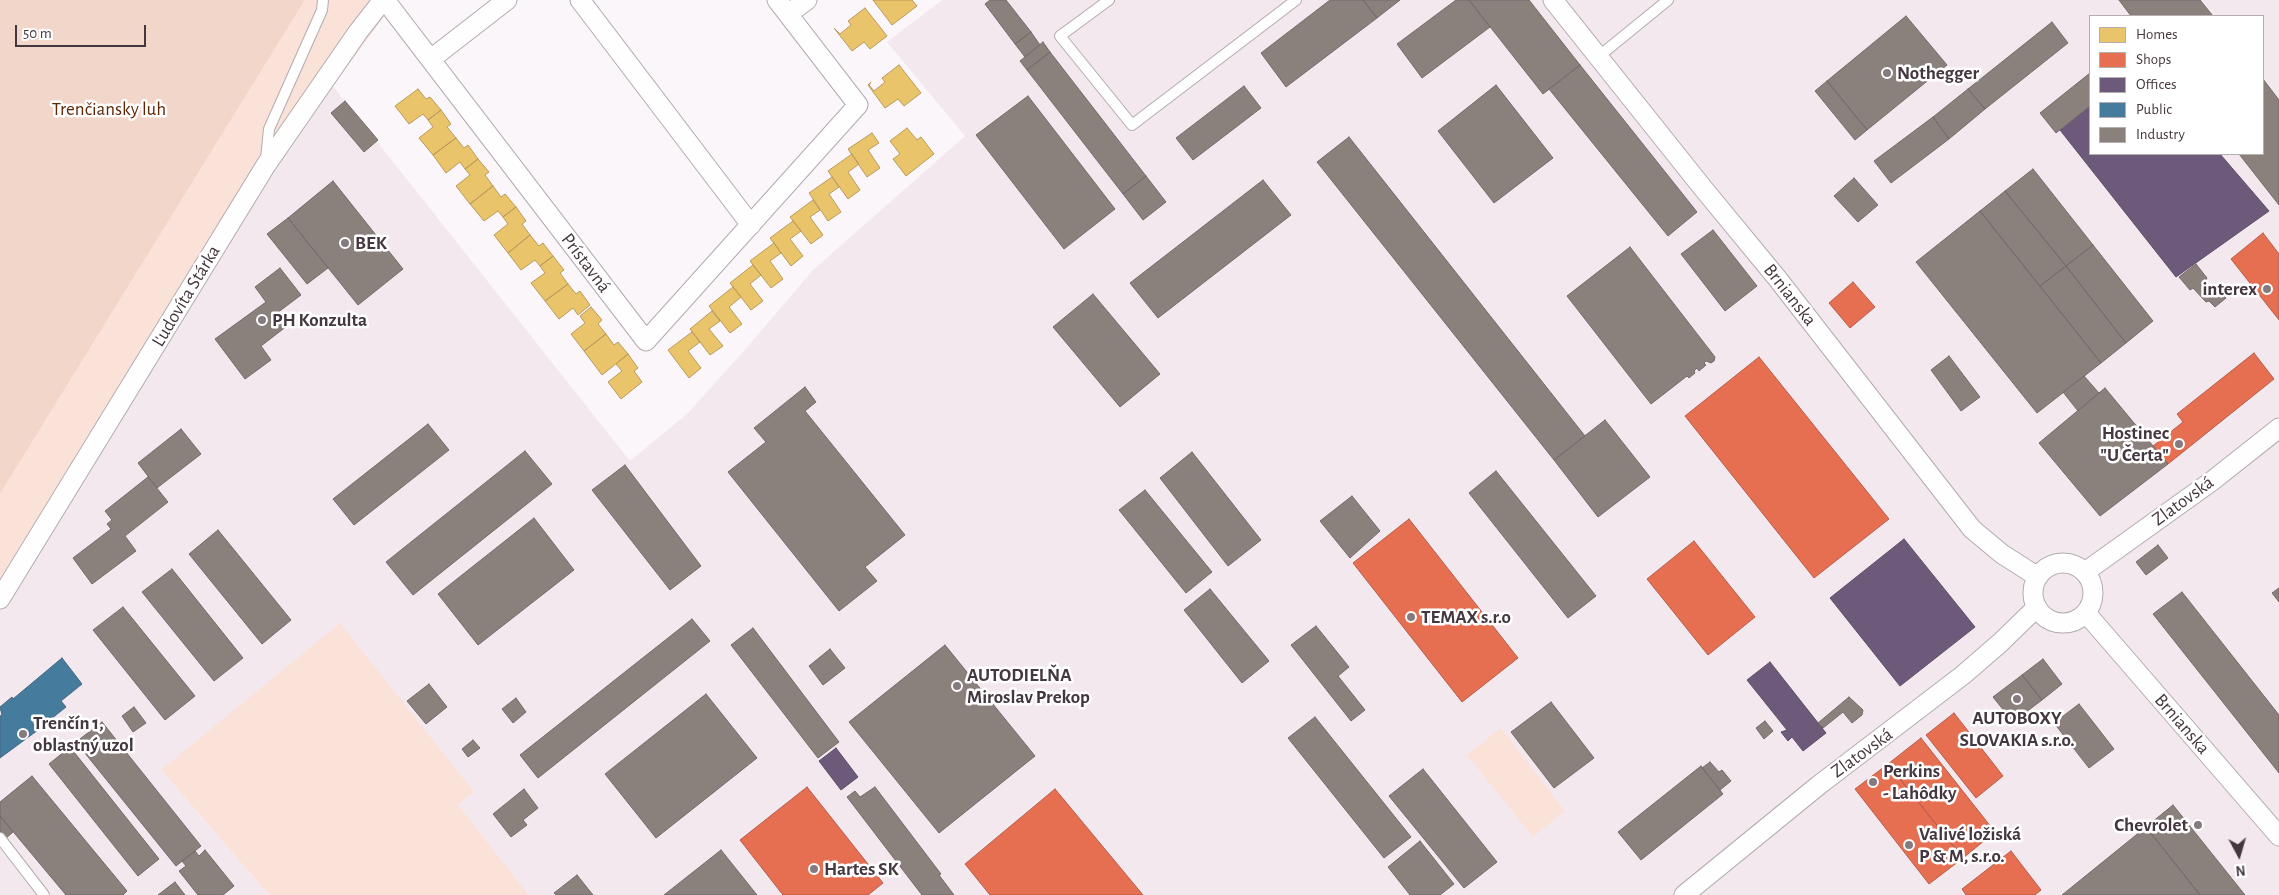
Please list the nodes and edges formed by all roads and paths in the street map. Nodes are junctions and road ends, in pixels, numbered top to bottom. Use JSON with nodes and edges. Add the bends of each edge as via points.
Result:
{"nodes":[{"id":1,"x":323,"y":0,"type":"edge"},
{"id":2,"x":384,"y":0,"type":"edge"},
{"id":3,"x":507,"y":0,"type":"edge"},
{"id":4,"x":580,"y":0,"type":"edge"},
{"id":5,"x":807,"y":0,"type":"edge"},
{"id":6,"x":1109,"y":0,"type":"edge"},
{"id":7,"x":1553,"y":0,"type":"edge"},
{"id":8,"x":1668,"y":0,"type":"edge"},
{"id":9,"x":1294,"y":1,"type":"edge"},
{"id":10,"x":782,"y":7,"type":"edge"},
{"id":11,"x":1598,"y":57,"type":"junction"},
{"id":12,"x":431,"y":59,"type":"junction"},
{"id":13,"x":266,"y":165,"type":"junction"},
{"id":14,"x":751,"y":225,"type":"junction"},
{"id":15,"x":2279,"y":428,"type":"edge"},
{"id":16,"x":2085,"y":572,"type":"junction"},
{"id":17,"x":2038,"y":577,"type":"junction"},
{"id":18,"x":0,"y":599,"type":"edge"},
{"id":19,"x":2037,"y":607,"type":"junction"},
{"id":20,"x":2086,"y":613,"type":"junction"},
{"id":21,"x":2279,"y":836,"type":"edge"},
{"id":22,"x":0,"y":838,"type":"edge"},
{"id":23,"x":44,"y":895,"type":"edge"},
{"id":24,"x":1684,"y":895,"type":"edge"}],
"edges":[{"from":1,"to":13,"type":"lane","via":[[322,10],[269,128]]},
{"from":2,"to":12,"type":"street","name":"Prístavná"},
{"from":2,"to":13,"type":"street","name":"Ľudovíta Stárka","via":[[352,40]]},
{"from":3,"to":12,"type":"street"},
{"from":4,"to":14,"type":"street"},
{"from":5,"to":10,"type":"street","name":"Prístavná"},
{"from":6,"to":9,"type":"lane","via":[[1060,36],[1132,125]]},
{"from":7,"to":11,"type":"street","name":"Brnianska"},
{"from":8,"to":11,"type":"lane"},
{"from":10,"to":14,"type":"street","name":"Prístavná","via":[[858,106]]},
{"from":11,"to":17,"type":"street","name":"Brnianska","via":[[1777,278],[1972,530]]},
{"from":12,"to":14,"type":"street","name":"Prístavná","via":[[646,341]]},
{"from":13,"to":18,"type":"street","name":"Ľudovíta Stárka"},
{"from":15,"to":16,"type":"street","name":"Zlatovská","via":[[2212,481]]},
{"from":16,"to":17,"type":"street","via":[[2074,564],[2060,563],[2048,567]]},
{"from":16,"to":20,"type":"street","via":[[2093,592],[2092,603]]},
{"from":17,"to":19,"type":"street","via":[[2034,586]]},
{"from":19,"to":20,"type":"street","via":[[2054,621],[2076,620]]},
{"from":19,"to":24,"type":"street","name":"Zlatovská","via":[[1963,675],[1819,785]]},
{"from":20,"to":21,"type":"street","name":"Brnianska"},
{"from":22,"to":23,"type":"lane"}]}
